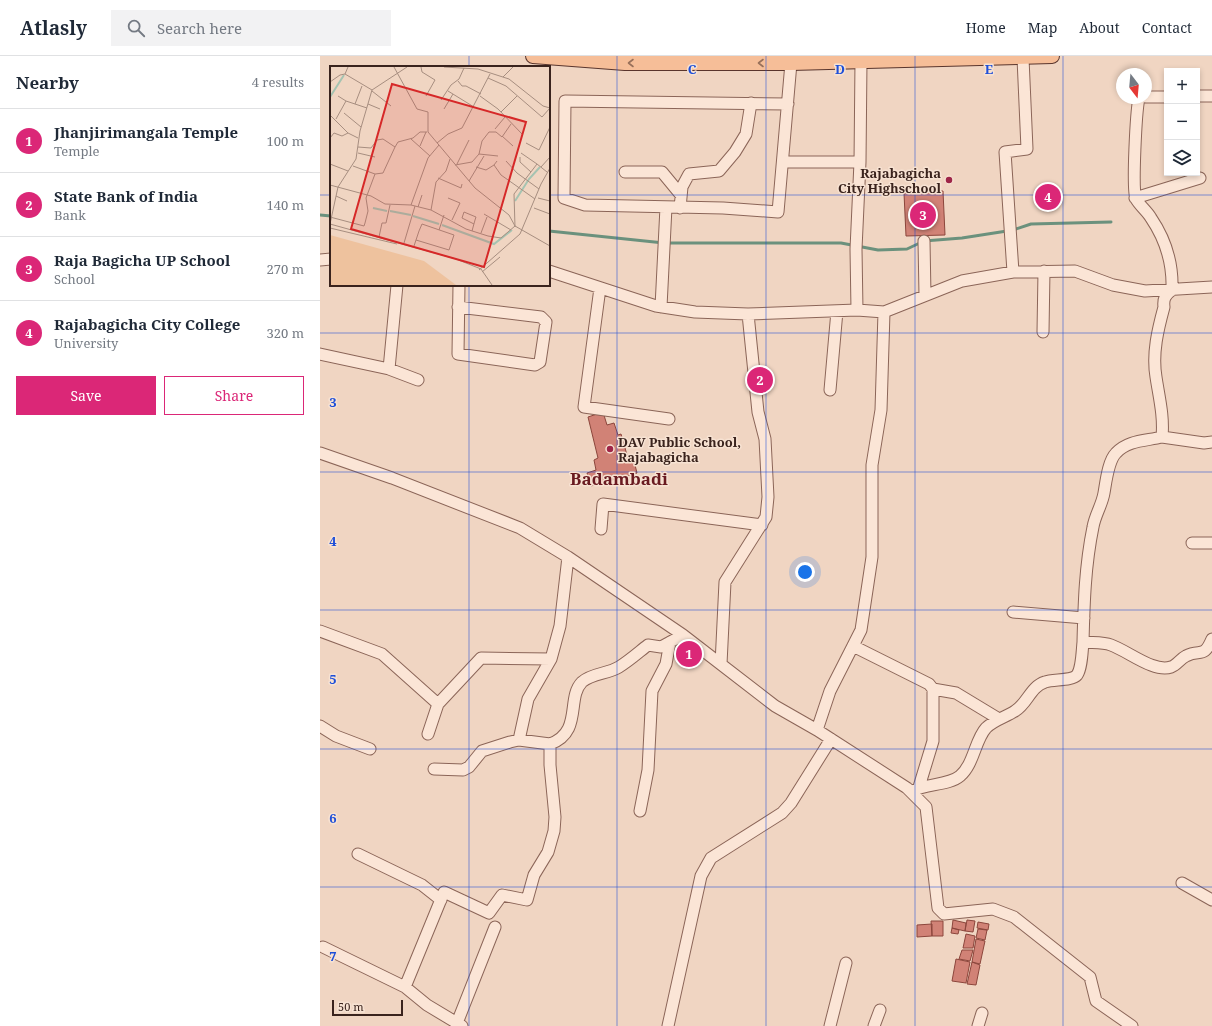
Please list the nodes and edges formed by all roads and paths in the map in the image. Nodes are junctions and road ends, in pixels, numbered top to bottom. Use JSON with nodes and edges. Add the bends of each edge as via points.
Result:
{"nodes":[{"id":1,"x":533,"y":56,"type":"edge"},
{"id":2,"x":1052,"y":56,"type":"edge"},
{"id":3,"x":1023,"y":58,"type":"junction"},
{"id":4,"x":861,"y":61,"type":"junction"},
{"id":5,"x":791,"y":63,"type":"junction"},
{"id":6,"x":1200,"y":96,"type":"edge"},
{"id":7,"x":1212,"y":96,"type":"edge"},
{"id":8,"x":1152,"y":97,"type":"edge"},
{"id":9,"x":1164,"y":97,"type":"edge"},
{"id":10,"x":751,"y":104,"type":"junction"},
{"id":11,"x":788,"y":104,"type":"junction"},
{"id":12,"x":1138,"y":104,"type":"edge"},
{"id":13,"x":784,"y":162,"type":"junction"},
{"id":14,"x":860,"y":162,"type":"junction"},
{"id":15,"x":625,"y":172,"type":"dead end"},
{"id":16,"x":1200,"y":178,"type":"dead end"},
{"id":17,"x":681,"y":195,"type":"junction"},
{"id":18,"x":1135,"y":198,"type":"junction"},
{"id":19,"x":666,"y":207,"type":"junction"},
{"id":20,"x":680,"y":208,"type":"junction"},
{"id":21,"x":924,"y":241,"type":"dead end"},
{"id":22,"x":330,"y":259,"type":"edge"},
{"id":23,"x":320,"y":260,"type":"edge"},
{"id":24,"x":550,"y":271,"type":"edge"},
{"id":25,"x":1044,"y":271,"type":"junction"},
{"id":26,"x":1013,"y":272,"type":"junction"},
{"id":27,"x":397,"y":286,"type":"edge"},
{"id":28,"x":459,"y":286,"type":"edge"},
{"id":29,"x":1212,"y":287,"type":"edge"},
{"id":30,"x":600,"y":288,"type":"junction"},
{"id":31,"x":1172,"y":290,"type":"junction"},
{"id":32,"x":925,"y":296,"type":"junction"},
{"id":33,"x":458,"y":307,"type":"junction"},
{"id":34,"x":661,"y":307,"type":"junction"},
{"id":35,"x":857,"y":310,"type":"junction"},
{"id":36,"x":837,"y":311,"type":"junction"},
{"id":37,"x":884,"y":312,"type":"junction"},
{"id":38,"x":748,"y":314,"type":"junction"},
{"id":39,"x":1043,"y":332,"type":"dead end"},
{"id":40,"x":320,"y":354,"type":"edge"},
{"id":41,"x":389,"y":369,"type":"junction"},
{"id":42,"x":418,"y":380,"type":"dead end"},
{"id":43,"x":830,"y":390,"type":"dead end"},
{"id":44,"x":669,"y":419,"type":"dead end"},
{"id":45,"x":1162,"y":437,"type":"junction"},
{"id":46,"x":1212,"y":442,"type":"edge"},
{"id":47,"x":320,"y":453,"type":"edge"},
{"id":48,"x":762,"y":525,"type":"junction"},
{"id":49,"x":601,"y":529,"type":"dead end"},
{"id":50,"x":1192,"y":543,"type":"dead end"},
{"id":51,"x":1212,"y":543,"type":"edge"},
{"id":52,"x":568,"y":557,"type":"junction"},
{"id":53,"x":1013,"y":612,"type":"dead end"},
{"id":54,"x":1084,"y":618,"type":"junction"},
{"id":55,"x":320,"y":631,"type":"edge"},
{"id":56,"x":683,"y":635,"type":"junction"},
{"id":57,"x":1212,"y":639,"type":"edge"},
{"id":58,"x":670,"y":642,"type":"junction"},
{"id":59,"x":1083,"y":642,"type":"junction"},
{"id":60,"x":853,"y":646,"type":"junction"},
{"id":61,"x":551,"y":659,"type":"junction"},
{"id":62,"x":721,"y":664,"type":"junction"},
{"id":63,"x":933,"y":689,"type":"junction"},
{"id":64,"x":438,"y":704,"type":"junction"},
{"id":65,"x":999,"y":720,"type":"junction"},
{"id":66,"x":320,"y":726,"type":"edge"},
{"id":67,"x":817,"y":730,"type":"junction"},
{"id":68,"x":428,"y":734,"type":"dead end"},
{"id":69,"x":831,"y":739,"type":"junction"},
{"id":70,"x":519,"y":740,"type":"junction"},
{"id":71,"x":550,"y":744,"type":"junction"},
{"id":72,"x":370,"y":749,"type":"dead end"},
{"id":73,"x":434,"y":769,"type":"dead end"},
{"id":74,"x":915,"y":789,"type":"junction"},
{"id":75,"x":640,"y":811,"type":"dead end"},
{"id":76,"x":358,"y":854,"type":"dead end"},
{"id":77,"x":1182,"y":883,"type":"dead end"},
{"id":78,"x":440,"y":900,"type":"junction"},
{"id":79,"x":1212,"y":900,"type":"edge"},
{"id":80,"x":495,"y":927,"type":"dead end"},
{"id":81,"x":323,"y":947,"type":"dead end"},
{"id":82,"x":846,"y":963,"type":"dead end"},
{"id":83,"x":405,"y":987,"type":"junction"},
{"id":84,"x":880,"y":1010,"type":"dead end"},
{"id":85,"x":982,"y":1013,"type":"dead end"},
{"id":86,"x":459,"y":1024,"type":"edge"},
{"id":87,"x":668,"y":1026,"type":"edge"},
{"id":88,"x":830,"y":1026,"type":"edge"},
{"id":89,"x":874,"y":1026,"type":"edge"},
{"id":90,"x":978,"y":1026,"type":"edge"},
{"id":91,"x":1132,"y":1026,"type":"edge"}],
"edges":[{"from":5,"to":1,"type":"main road","one_way":true,"via":[[625,63]]},
{"from":2,"to":3,"type":"main road"},
{"from":3,"to":4,"type":"main road"},
{"from":3,"to":26,"type":"street","via":[[1027,149],[1005,152]]},
{"from":4,"to":5,"type":"main road"},
{"from":4,"to":14,"type":"street"},
{"from":5,"to":11,"type":"street"},
{"from":6,"to":7,"type":"street"},
{"from":8,"to":9,"type":"street"},
{"from":10,"to":11,"type":"street"},
{"from":10,"to":17,"type":"street","via":[[746,134],[735,152],[719,171],[689,174]]},
{"from":10,"to":19,"type":"street","via":[[565,101],[564,198],[586,205]]},
{"from":11,"to":13,"type":"street"},
{"from":12,"to":18,"type":"street"},
{"from":13,"to":14,"type":"street"},
{"from":13,"to":20,"type":"street","via":[[778,212]]},
{"from":14,"to":35,"type":"street","via":[[856,249]]},
{"from":15,"to":17,"type":"street","via":[[662,172]]},
{"from":16,"to":18,"type":"street"},
{"from":17,"to":20,"type":"street"},
{"from":18,"to":31,"type":"street","via":[[1151,217],[1165,243],[1173,274]]},
{"from":19,"to":20,"type":"street"},
{"from":19,"to":34,"type":"street"},
{"from":21,"to":32,"type":"street"},
{"from":22,"to":23,"type":"street"},
{"from":24,"to":30,"type":"street"},
{"from":25,"to":26,"type":"street"},
{"from":25,"to":31,"type":"street","via":[[1075,271],[1113,285],[1145,292]]},
{"from":25,"to":39,"type":"street"},
{"from":26,"to":32,"type":"street","via":[[962,281]]},
{"from":27,"to":41,"type":"street"},
{"from":28,"to":33,"type":"street"},
{"from":29,"to":31,"type":"street"},
{"from":30,"to":34,"type":"street"},
{"from":30,"to":44,"type":"street","via":[[584,407]]},
{"from":31,"to":45,"type":"street","via":[[1163,301],[1156,347],[1156,377],[1163,421]]},
{"from":32,"to":37,"type":"street"},
{"from":33,"to":33,"type":"street","via":[[545,319],[540,362],[535,365],[458,354]]},
{"from":34,"to":38,"type":"street","via":[[695,312]]},
{"from":35,"to":36,"type":"street"},
{"from":35,"to":37,"type":"street"},
{"from":36,"to":38,"type":"street"},
{"from":36,"to":43,"type":"street"},
{"from":37,"to":60,"type":"street","via":[[881,410],[872,465],[872,557],[861,630]]},
{"from":38,"to":48,"type":"street","via":[[758,412],[765,439],[768,471],[766,517]]},
{"from":40,"to":41,"type":"street"},
{"from":41,"to":42,"type":"street"},
{"from":45,"to":46,"type":"street"},
{"from":45,"to":54,"type":"street","via":[[1132,443],[1116,453],[1113,458],[1103,498],[1095,515],[1089,548],[1084,580]]},
{"from":47,"to":52,"type":"street","via":[[385,475],[520,528]]},
{"from":48,"to":49,"type":"street","via":[[603,504]]},
{"from":48,"to":62,"type":"street","via":[[725,582]]},
{"from":50,"to":51,"type":"street"},
{"from":52,"to":56,"type":"street"},
{"from":52,"to":61,"type":"street","via":[[563,614]]},
{"from":53,"to":54,"type":"street"},
{"from":54,"to":59,"type":"street"},
{"from":55,"to":64,"type":"street","via":[[382,654]]},
{"from":56,"to":58,"type":"street"},
{"from":56,"to":62,"type":"street"},
{"from":57,"to":59,"type":"street","via":[[1207,650],[1185,656],[1170,667],[1158,668],[1110,645]]},
{"from":58,"to":71,"type":"street","via":[[661,647],[648,645],[618,668],[582,683],[577,690],[567,731],[559,741]]},
{"from":58,"to":75,"type":"street","via":[[666,664],[652,691],[648,770]]},
{"from":59,"to":65,"type":"street","via":[[1077,674],[1072,679],[1045,682],[1035,686],[1016,711]]},
{"from":60,"to":63,"type":"street","via":[[928,684]]},
{"from":60,"to":67,"type":"street","via":[[830,692]]},
{"from":61,"to":64,"type":"street","via":[[481,658]]},
{"from":61,"to":70,"type":"street","via":[[528,699]]},
{"from":62,"to":67,"type":"street","via":[[775,706]]},
{"from":63,"to":65,"type":"street","via":[[956,693]]},
{"from":63,"to":74,"type":"street","via":[[933,741]]},
{"from":64,"to":68,"type":"street"},
{"from":65,"to":74,"type":"street","via":[[986,729],[967,769],[958,777]]},
{"from":66,"to":72,"type":"street","via":[[336,736]]},
{"from":67,"to":69,"type":"street"},
{"from":69,"to":74,"type":"street"},
{"from":69,"to":87,"type":"street","via":[[782,813],[711,858],[701,876]]},
{"from":70,"to":71,"type":"street"},
{"from":70,"to":73,"type":"street","via":[[482,752],[463,770]]},
{"from":71,"to":78,"type":"street","via":[[554,831],[548,852],[534,875],[527,900],[502,895],[489,913],[444,892]]},
{"from":74,"to":91,"type":"street","via":[[926,807],[938,908],[944,914],[993,909],[1014,916],[1090,977],[1096,1001]]},
{"from":76,"to":78,"type":"street","via":[[422,885]]},
{"from":77,"to":79,"type":"street"},
{"from":78,"to":83,"type":"street"},
{"from":80,"to":86,"type":"street"},
{"from":81,"to":83,"type":"street"},
{"from":82,"to":88,"type":"street"},
{"from":83,"to":86,"type":"street","via":[[427,1005]]},
{"from":84,"to":89,"type":"street"},
{"from":85,"to":90,"type":"street"}]}
